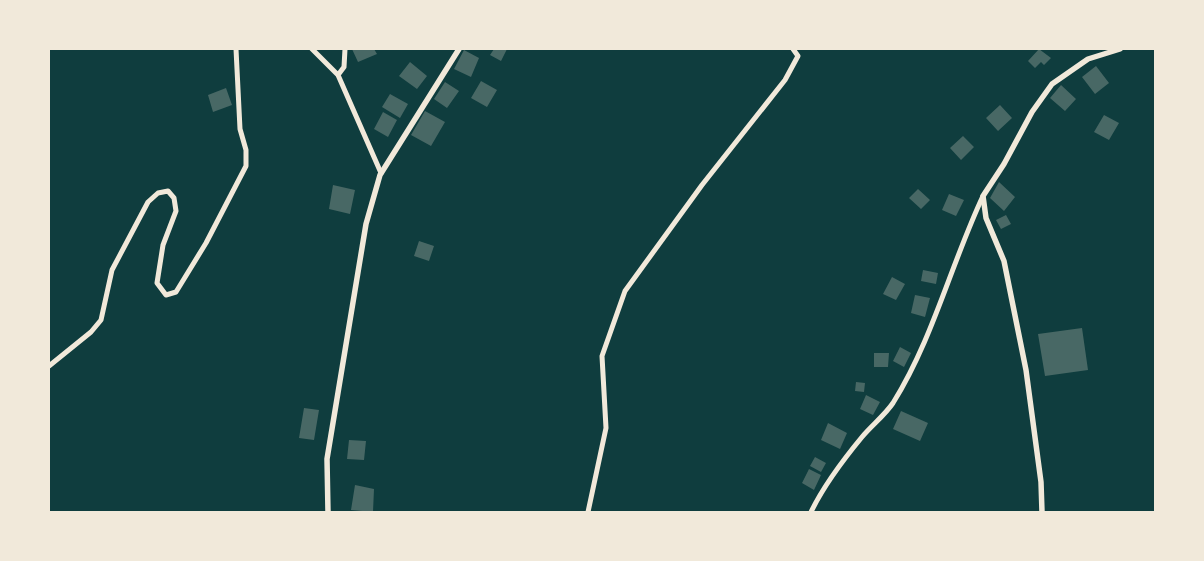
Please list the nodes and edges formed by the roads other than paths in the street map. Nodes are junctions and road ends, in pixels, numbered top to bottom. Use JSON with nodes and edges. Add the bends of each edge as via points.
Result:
{"nodes":[{"id":1,"x":236,"y":49,"type":"edge"},
{"id":2,"x":312,"y":49,"type":"edge"},
{"id":3,"x":345,"y":49,"type":"edge"},
{"id":4,"x":459,"y":49,"type":"edge"},
{"id":5,"x":793,"y":49,"type":"edge"},
{"id":6,"x":1120,"y":49,"type":"edge"},
{"id":7,"x":338,"y":75,"type":"junction"},
{"id":8,"x":381,"y":173,"type":"junction"},
{"id":9,"x":982,"y":196,"type":"junction"},
{"id":10,"x":49,"y":366,"type":"edge"},
{"id":11,"x":328,"y":512,"type":"edge"},
{"id":12,"x":588,"y":512,"type":"edge"},
{"id":13,"x":811,"y":512,"type":"edge"},
{"id":14,"x":1042,"y":512,"type":"edge"}],
"edges":[{"from":1,"to":10,"type":"street","via":[[240,129],[246,150],[246,166],[206,243],[176,292],[166,295],[157,284],[164,245],[176,211],[174,198],[168,191],[158,193],[148,202],[112,270],[101,320]]},
{"from":2,"to":7,"type":"street"},
{"from":3,"to":7,"type":"street","via":[[344,67]]},
{"from":4,"to":8,"type":"street"},
{"from":5,"to":12,"type":"street","via":[[798,56],[785,80],[702,185],[625,291],[602,356],[606,428]]},
{"from":6,"to":9,"type":"street","via":[[1088,59],[1052,84]]},
{"from":7,"to":8,"type":"street"},
{"from":8,"to":11,"type":"street","via":[[366,224],[327,458]]},
{"from":9,"to":13,"type":"street","via":[[928,334],[892,404],[827,483]]},
{"from":9,"to":14,"type":"street","via":[[986,218],[1004,261],[1026,370]]}]}
